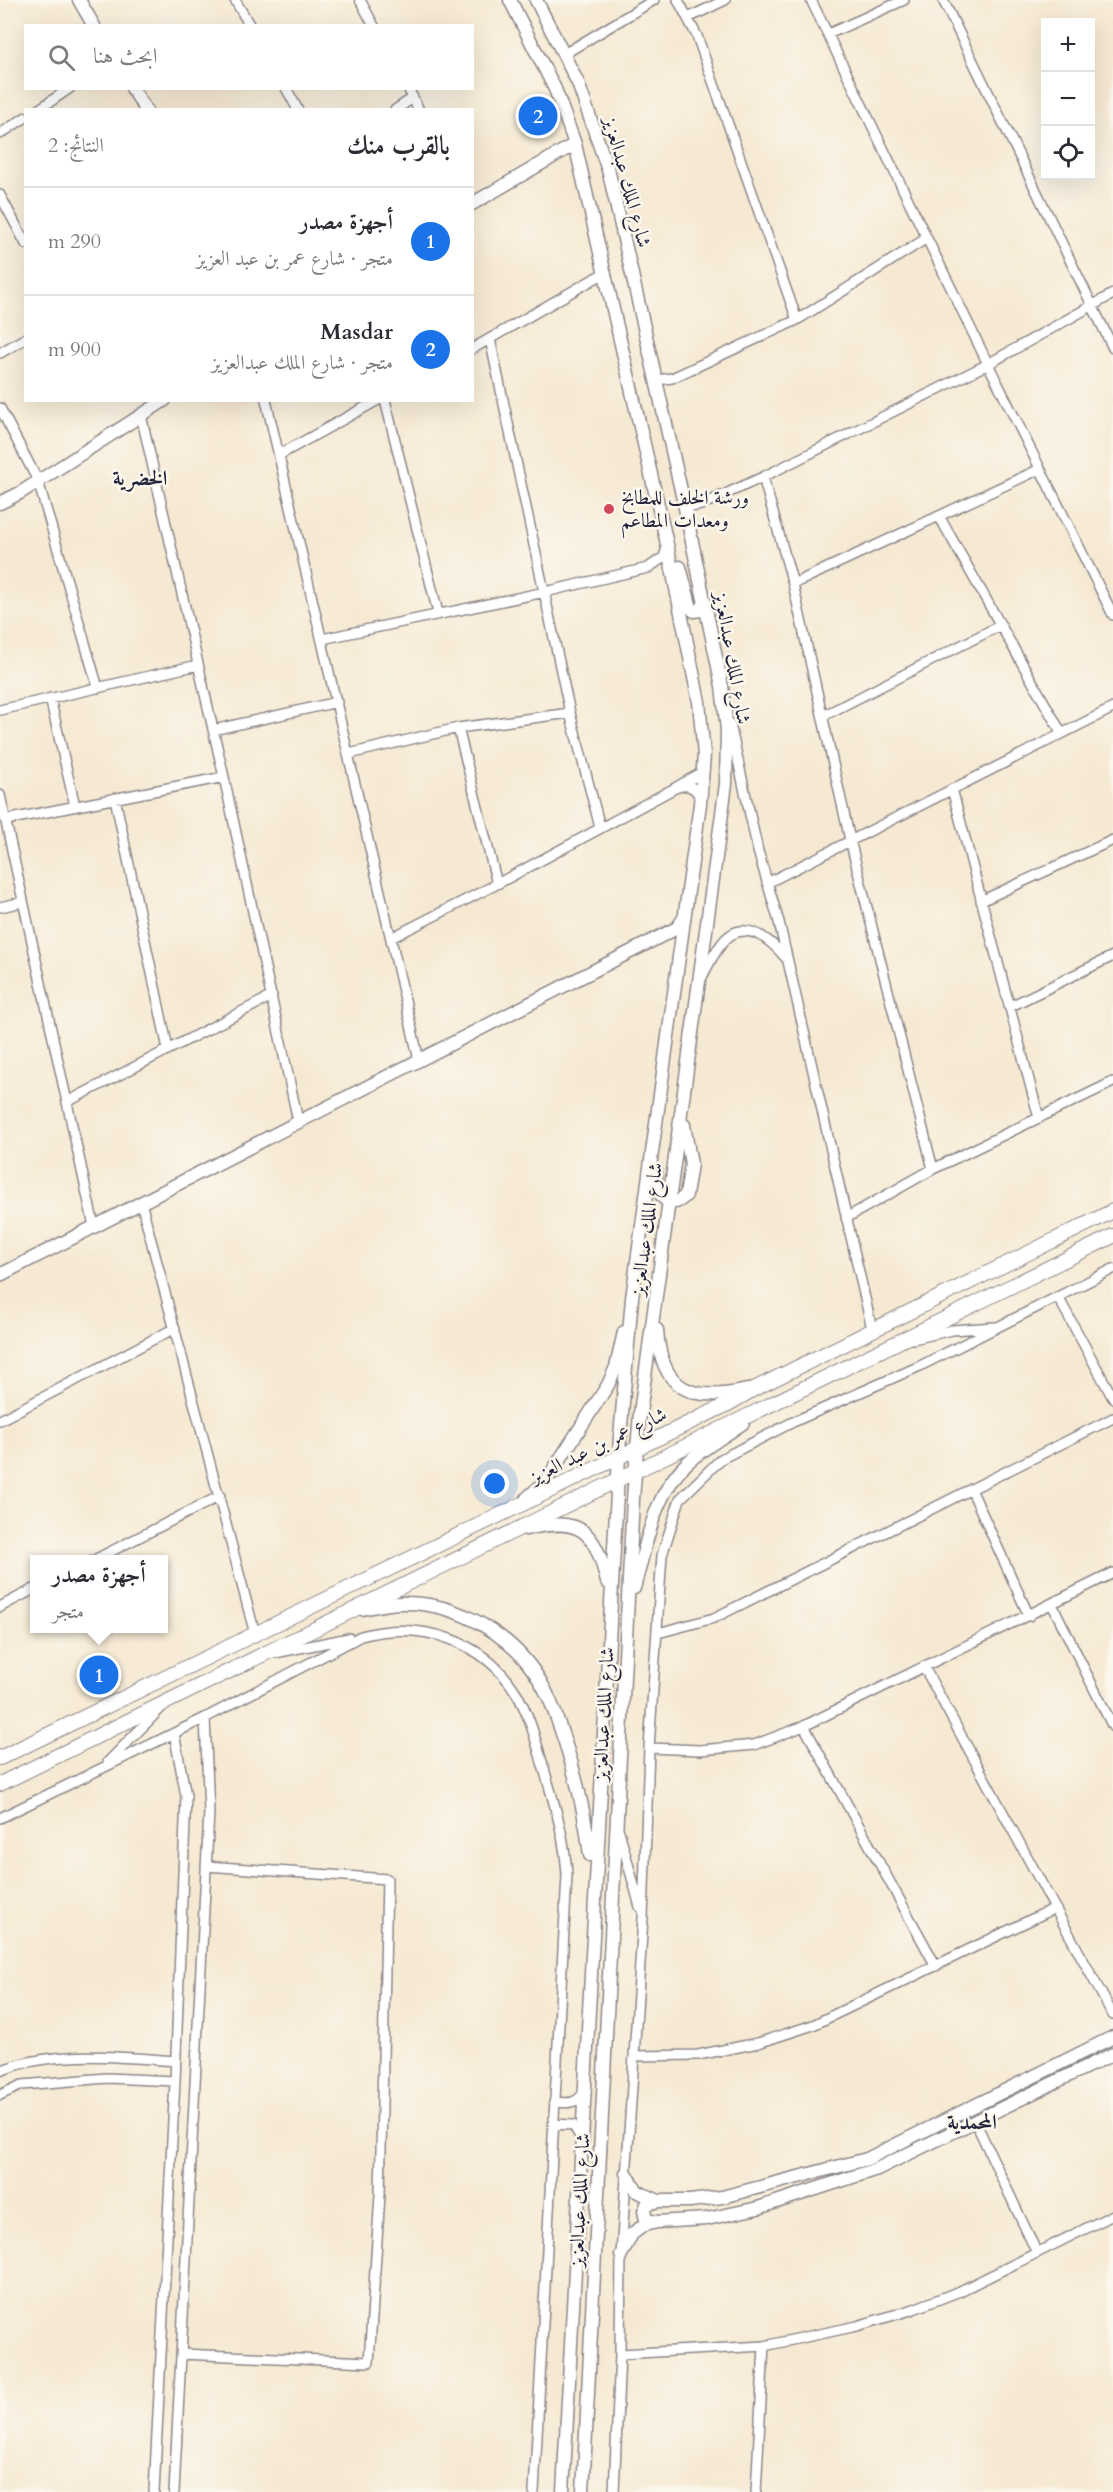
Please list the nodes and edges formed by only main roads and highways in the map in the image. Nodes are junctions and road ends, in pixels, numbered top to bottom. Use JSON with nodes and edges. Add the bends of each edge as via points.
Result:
{"nodes":[{"id":1,"x":1113,"y":1211,"type":"edge"},
{"id":2,"x":1113,"y":1236,"type":"edge"},
{"id":3,"x":255,"y":1634,"type":"junction"},
{"id":4,"x":195,"y":1688,"type":"junction"},
{"id":5,"x":0,"y":1758,"type":"edge"},
{"id":6,"x":0,"y":1784,"type":"edge"}],
"edges":[{"from":1,"to":3,"type":"main road","name":"شارع عمر بن عبد العزيز"},
{"from":2,"to":4,"type":"main road","name":"شارع عمر بن عبد العزيز"},
{"from":3,"to":4,"type":"main road","via":[[255,1648],[219,1668]]},
{"from":3,"to":5,"type":"main road","name":"شارع عمر بن عبد العزيز"},
{"from":4,"to":6,"type":"main road","name":"شارع عمر بن عبد العزيز"}]}
